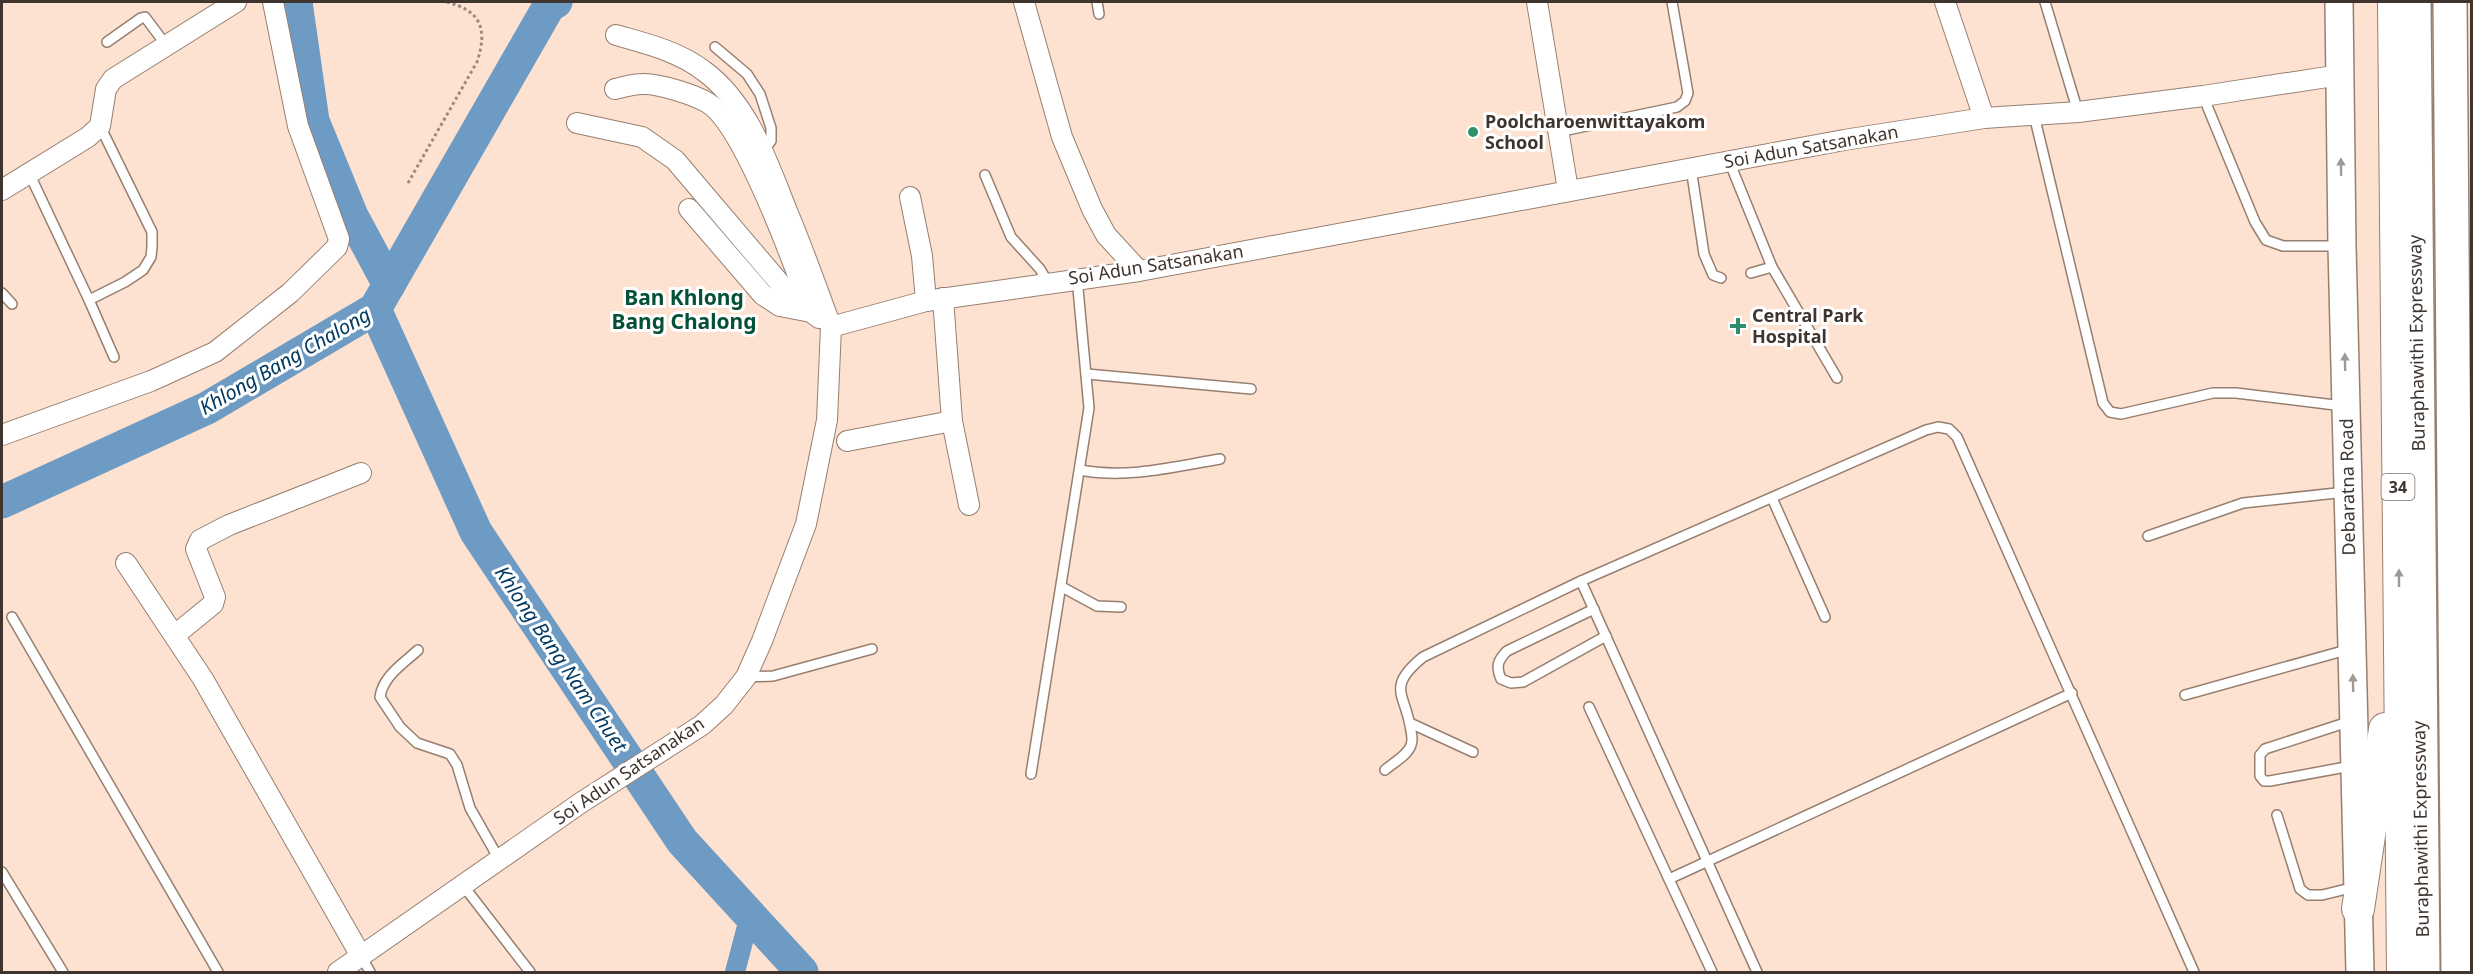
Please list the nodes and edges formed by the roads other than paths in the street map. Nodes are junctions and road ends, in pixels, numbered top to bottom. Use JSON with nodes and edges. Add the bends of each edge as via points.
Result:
{"nodes":[{"id":1,"x":236,"y":2,"type":"edge"},
{"id":2,"x":273,"y":2,"type":"edge"},
{"id":3,"x":1024,"y":2,"type":"edge"},
{"id":4,"x":1097,"y":2,"type":"edge"},
{"id":5,"x":1537,"y":2,"type":"edge"},
{"id":6,"x":1672,"y":2,"type":"edge"},
{"id":7,"x":1945,"y":2,"type":"edge"},
{"id":8,"x":2045,"y":2,"type":"edge"},
{"id":9,"x":2339,"y":2,"type":"edge"},
{"id":10,"x":2394,"y":2,"type":"edge"},
{"id":11,"x":2414,"y":2,"type":"edge"},
{"id":12,"x":2450,"y":2,"type":"edge"},
{"id":13,"x":2460,"y":2,"type":"edge"},
{"id":14,"x":1099,"y":14,"type":"dead end"},
{"id":15,"x":616,"y":35,"type":"dead end"},
{"id":16,"x":107,"y":42,"type":"dead end"},
{"id":17,"x":166,"y":45,"type":"junction"},
{"id":18,"x":716,"y":47,"type":"dead end"},
{"id":19,"x":2340,"y":75,"type":"junction"},
{"id":20,"x":615,"y":89,"type":"dead end"},
{"id":21,"x":2203,"y":96,"type":"junction"},
{"id":22,"x":2078,"y":112,"type":"junction"},
{"id":23,"x":2034,"y":115,"type":"junction"},
{"id":24,"x":1984,"y":118,"type":"junction"},
{"id":25,"x":577,"y":123,"type":"dead end"},
{"id":26,"x":100,"y":126,"type":"junction"},
{"id":27,"x":1558,"y":132,"type":"junction"},
{"id":28,"x":762,"y":152,"type":"junction"},
{"id":29,"x":1729,"y":161,"type":"junction"},
{"id":30,"x":1690,"y":168,"type":"junction"},
{"id":31,"x":29,"y":173,"type":"junction"},
{"id":32,"x":985,"y":175,"type":"dead end"},
{"id":33,"x":2,"y":190,"type":"edge"},
{"id":34,"x":1568,"y":190,"type":"junction"},
{"id":35,"x":910,"y":197,"type":"dead end"},
{"id":36,"x":689,"y":209,"type":"dead end"},
{"id":37,"x":2342,"y":246,"type":"junction"},
{"id":38,"x":1772,"y":267,"type":"junction"},
{"id":39,"x":1139,"y":271,"type":"junction"},
{"id":40,"x":1751,"y":273,"type":"dead end"},
{"id":41,"x":1077,"y":278,"type":"junction"},
{"id":42,"x":1721,"y":278,"type":"dead end"},
{"id":43,"x":1048,"y":283,"type":"junction"},
{"id":44,"x":804,"y":291,"type":"junction"},
{"id":45,"x":2,"y":293,"type":"edge"},
{"id":46,"x":89,"y":300,"type":"junction"},
{"id":47,"x":934,"y":300,"type":"junction"},
{"id":48,"x":12,"y":304,"type":"dead end"},
{"id":49,"x":811,"y":312,"type":"junction"},
{"id":50,"x":831,"y":327,"type":"junction"},
{"id":51,"x":114,"y":357,"type":"dead end"},
{"id":52,"x":1087,"y":374,"type":"junction"},
{"id":53,"x":1837,"y":378,"type":"dead end"},
{"id":54,"x":1251,"y":389,"type":"dead end"},
{"id":55,"x":2346,"y":406,"type":"junction"},
{"id":56,"x":952,"y":421,"type":"junction"},
{"id":57,"x":2,"y":435,"type":"edge"},
{"id":58,"x":847,"y":441,"type":"dead end"},
{"id":59,"x":2463,"y":458,"type":"junction"},
{"id":60,"x":1220,"y":459,"type":"dead end"},
{"id":61,"x":1080,"y":470,"type":"junction"},
{"id":62,"x":361,"y":473,"type":"dead end"},
{"id":63,"x":2348,"y":492,"type":"junction"},
{"id":64,"x":1772,"y":498,"type":"junction"},
{"id":65,"x":2472,"y":498,"type":"edge"},
{"id":66,"x":969,"y":506,"type":"dead end"},
{"id":67,"x":2148,"y":536,"type":"dead end"},
{"id":68,"x":126,"y":563,"type":"dead end"},
{"id":69,"x":1581,"y":581,"type":"junction"},
{"id":70,"x":1062,"y":587,"type":"junction"},
{"id":71,"x":1121,"y":607,"type":"dead end"},
{"id":72,"x":1594,"y":609,"type":"junction"},
{"id":73,"x":12,"y":617,"type":"dead end"},
{"id":74,"x":1825,"y":617,"type":"dead end"},
{"id":75,"x":2399,"y":629,"type":"junction"},
{"id":76,"x":175,"y":635,"type":"junction"},
{"id":77,"x":1606,"y":636,"type":"junction"},
{"id":78,"x":2352,"y":648,"type":"junction"},
{"id":79,"x":872,"y":649,"type":"dead end"},
{"id":80,"x":418,"y":650,"type":"dead end"},
{"id":81,"x":746,"y":677,"type":"junction"},
{"id":82,"x":2072,"y":693,"type":"junction"},
{"id":83,"x":2185,"y":695,"type":"dead end"},
{"id":84,"x":1589,"y":707,"type":"dead end"},
{"id":85,"x":2354,"y":721,"type":"junction"},
{"id":86,"x":1410,"y":723,"type":"junction"},
{"id":87,"x":1473,"y":752,"type":"dead end"},
{"id":88,"x":2355,"y":766,"type":"junction"},
{"id":89,"x":1385,"y":770,"type":"dead end"},
{"id":90,"x":1031,"y":774,"type":"dead end"},
{"id":91,"x":2277,"y":815,"type":"dead end"},
{"id":92,"x":499,"y":859,"type":"junction"},
{"id":93,"x":1708,"y":861,"type":"junction"},
{"id":94,"x":2,"y":872,"type":"edge"},
{"id":95,"x":1669,"y":879,"type":"junction"},
{"id":96,"x":462,"y":885,"type":"junction"},
{"id":97,"x":2358,"y":898,"type":"junction"},
{"id":98,"x":365,"y":964,"type":"edge"},
{"id":99,"x":63,"y":972,"type":"edge"},
{"id":100,"x":218,"y":972,"type":"edge"},
{"id":101,"x":338,"y":972,"type":"edge"},
{"id":102,"x":530,"y":972,"type":"edge"},
{"id":103,"x":1712,"y":972,"type":"edge"},
{"id":104,"x":1757,"y":972,"type":"edge"},
{"id":105,"x":2194,"y":972,"type":"edge"},
{"id":106,"x":2357,"y":972,"type":"edge"},
{"id":107,"x":2403,"y":972,"type":"edge"},
{"id":108,"x":2423,"y":972,"type":"edge"},
{"id":109,"x":2458,"y":972,"type":"edge"},
{"id":110,"x":2468,"y":972,"type":"edge"}],
"edges":[{"from":1,"to":17,"type":"street"},
{"from":2,"to":57,"type":"street","via":[[298,126],[339,239],[337,247],[290,293],[215,352],[151,381]]},
{"from":3,"to":39,"type":"street","via":[[1062,137],[1092,209],[1106,235]]},
{"from":4,"to":14,"type":"lane"},
{"from":5,"to":27,"type":"street"},
{"from":6,"to":27,"type":"lane","via":[[1688,93],[1685,101],[1677,107]]},
{"from":7,"to":24,"type":"street"},
{"from":8,"to":22,"type":"lane"},
{"from":9,"to":19,"type":"main road","name":"Debaratna Road"},
{"from":75,"to":10,"type":"highway","number":"34","one_way":true},
{"from":11,"to":108,"type":"highway","name":"Buraphawithi Expressway"},
{"from":12,"to":109,"type":"highway","name":"Buraphawithi Expressway"},
{"from":13,"to":59,"type":"highway"},
{"from":15,"to":28,"type":"street","via":[[674,51],[705,71],[726,90]]},
{"from":16,"to":17,"type":"lane","via":[[145,17]]},
{"from":17,"to":26,"type":"street","via":[[113,79],[106,89]]},
{"from":18,"to":28,"type":"lane","via":[[747,74],[759,94],[771,128],[771,141]]},
{"from":19,"to":21,"type":"street","name":"Soi Adun Satsanakan"},
{"from":37,"to":19,"type":"main road","name":"Debaratna Road","one_way":true},
{"from":20,"to":44,"type":"street","via":[[644,83],[709,103],[740,141]]},
{"from":21,"to":22,"type":"street","name":"Soi Adun Satsanakan"},
{"from":21,"to":37,"type":"lane","via":[[2266,240],[2283,246]]},
{"from":22,"to":23,"type":"street","name":"Soi Adun Satsanakan"},
{"from":23,"to":24,"type":"street","name":"Soi Adun Satsanakan"},
{"from":23,"to":55,"type":"lane","via":[[2103,403],[2110,412],[2121,414],[2212,393]]},
{"from":24,"to":29,"type":"street","name":"Soi Adun Satsanakan"},
{"from":25,"to":44,"type":"street","via":[[642,137],[675,160],[783,287]]},
{"from":26,"to":31,"type":"street"},
{"from":26,"to":46,"type":"lane","via":[[152,232],[152,247],[151,258],[143,270]]},
{"from":27,"to":34,"type":"street"},
{"from":28,"to":50,"type":"street"},
{"from":29,"to":30,"type":"street","name":"Soi Adun Satsanakan"},
{"from":29,"to":38,"type":"lane"},
{"from":30,"to":34,"type":"street","name":"Soi Adun Satsanakan"},
{"from":30,"to":42,"type":"lane","via":[[1704,254],[1713,274]]},
{"from":31,"to":33,"type":"street"},
{"from":31,"to":46,"type":"lane"},
{"from":32,"to":43,"type":"lane","via":[[1011,237]]},
{"from":34,"to":39,"type":"street","name":"Soi Adun Satsanakan"},
{"from":35,"to":47,"type":"street"},
{"from":36,"to":49,"type":"street","via":[[763,295],[780,306]]},
{"from":55,"to":37,"type":"main road","name":"Debaratna Road","one_way":true},
{"from":38,"to":40,"type":"lane"},
{"from":38,"to":53,"type":"lane"},
{"from":39,"to":41,"type":"street","name":"Soi Adun Satsanakan"},
{"from":41,"to":43,"type":"street","name":"Soi Adun Satsanakan"},
{"from":41,"to":52,"type":"lane"},
{"from":43,"to":47,"type":"street","name":"Soi Adun Satsanakan"},
{"from":44,"to":49,"type":"street"},
{"from":45,"to":48,"type":"lane"},
{"from":46,"to":51,"type":"lane"},
{"from":47,"to":50,"type":"street","name":"Soi Adun Satsanakan"},
{"from":47,"to":56,"type":"street"},
{"from":49,"to":50,"type":"street"},
{"from":50,"to":81,"type":"street","name":"Soi Adun Satsanakan","via":[[827,420],[806,524]]},
{"from":52,"to":54,"type":"lane"},
{"from":52,"to":61,"type":"lane","via":[[1089,408]]},
{"from":55,"to":63,"type":"main road","name":"Debaratna Road"},
{"from":56,"to":58,"type":"street"},
{"from":56,"to":66,"type":"street"},
{"from":59,"to":65,"type":"highway"},
{"from":59,"to":110,"type":"highway"},
{"from":60,"to":61,"type":"lane","via":[[1129,474]]},
{"from":61,"to":70,"type":"lane"},
{"from":62,"to":76,"type":"street","via":[[200,540],[196,549],[215,597],[213,604]]},
{"from":63,"to":67,"type":"lane","via":[[2243,503]]},
{"from":63,"to":78,"type":"main road","name":"Debaratna Road"},
{"from":64,"to":69,"type":"lane"},
{"from":64,"to":74,"type":"lane"},
{"from":64,"to":82,"type":"lane","via":[[1926,430],[1949,429],[1957,437]]},
{"from":68,"to":76,"type":"street"},
{"from":69,"to":72,"type":"lane"},
{"from":69,"to":86,"type":"lane","via":[[1423,657],[1409,668],[1400,690]]},
{"from":70,"to":71,"type":"lane","via":[[1097,606]]},
{"from":70,"to":90,"type":"lane"},
{"from":72,"to":77,"type":"lane"},
{"from":72,"to":77,"type":"lane","via":[[1507,651],[1499,659],[1501,679],[1523,682]]},
{"from":73,"to":100,"type":"lane"},
{"from":75,"to":97,"type":"highway"},
{"from":75,"to":107,"type":"highway","number":"34"},
{"from":76,"to":98,"type":"street"},
{"from":77,"to":93,"type":"lane"},
{"from":78,"to":83,"type":"lane"},
{"from":85,"to":78,"type":"main road","name":"Debaratna Road","one_way":true},
{"from":79,"to":81,"type":"lane","via":[[790,673]]},
{"from":80,"to":92,"type":"lane","via":[[389,676],[380,697],[400,727],[417,743],[450,754],[470,808]]},
{"from":81,"to":92,"type":"street","name":"Soi Adun Satsanakan","via":[[702,725]]},
{"from":82,"to":93,"type":"lane"},
{"from":82,"to":105,"type":"lane"},
{"from":84,"to":95,"type":"lane"},
{"from":85,"to":88,"type":"main road","name":"Debaratna Road"},
{"from":85,"to":88,"type":"lane","via":[[2265,749],[2260,755],[2260,776],[2270,782]]},
{"from":86,"to":87,"type":"lane"},
{"from":86,"to":89,"type":"lane","via":[[1411,746]]},
{"from":88,"to":97,"type":"main road","name":"Debaratna Road"},
{"from":91,"to":97,"type":"lane","via":[[2300,889],[2308,895]]},
{"from":92,"to":96,"type":"street","name":"Soi Adun Satsanakan"},
{"from":93,"to":95,"type":"lane"},
{"from":93,"to":104,"type":"lane"},
{"from":94,"to":99,"type":"lane"},
{"from":95,"to":103,"type":"lane"},
{"from":96,"to":98,"type":"street","name":"Soi Adun Satsanakan"},
{"from":96,"to":102,"type":"lane"},
{"from":97,"to":106,"type":"main road","name":"Debaratna Road"},
{"from":98,"to":101,"type":"street","name":"Soi Adun Satsanakan"}]}
